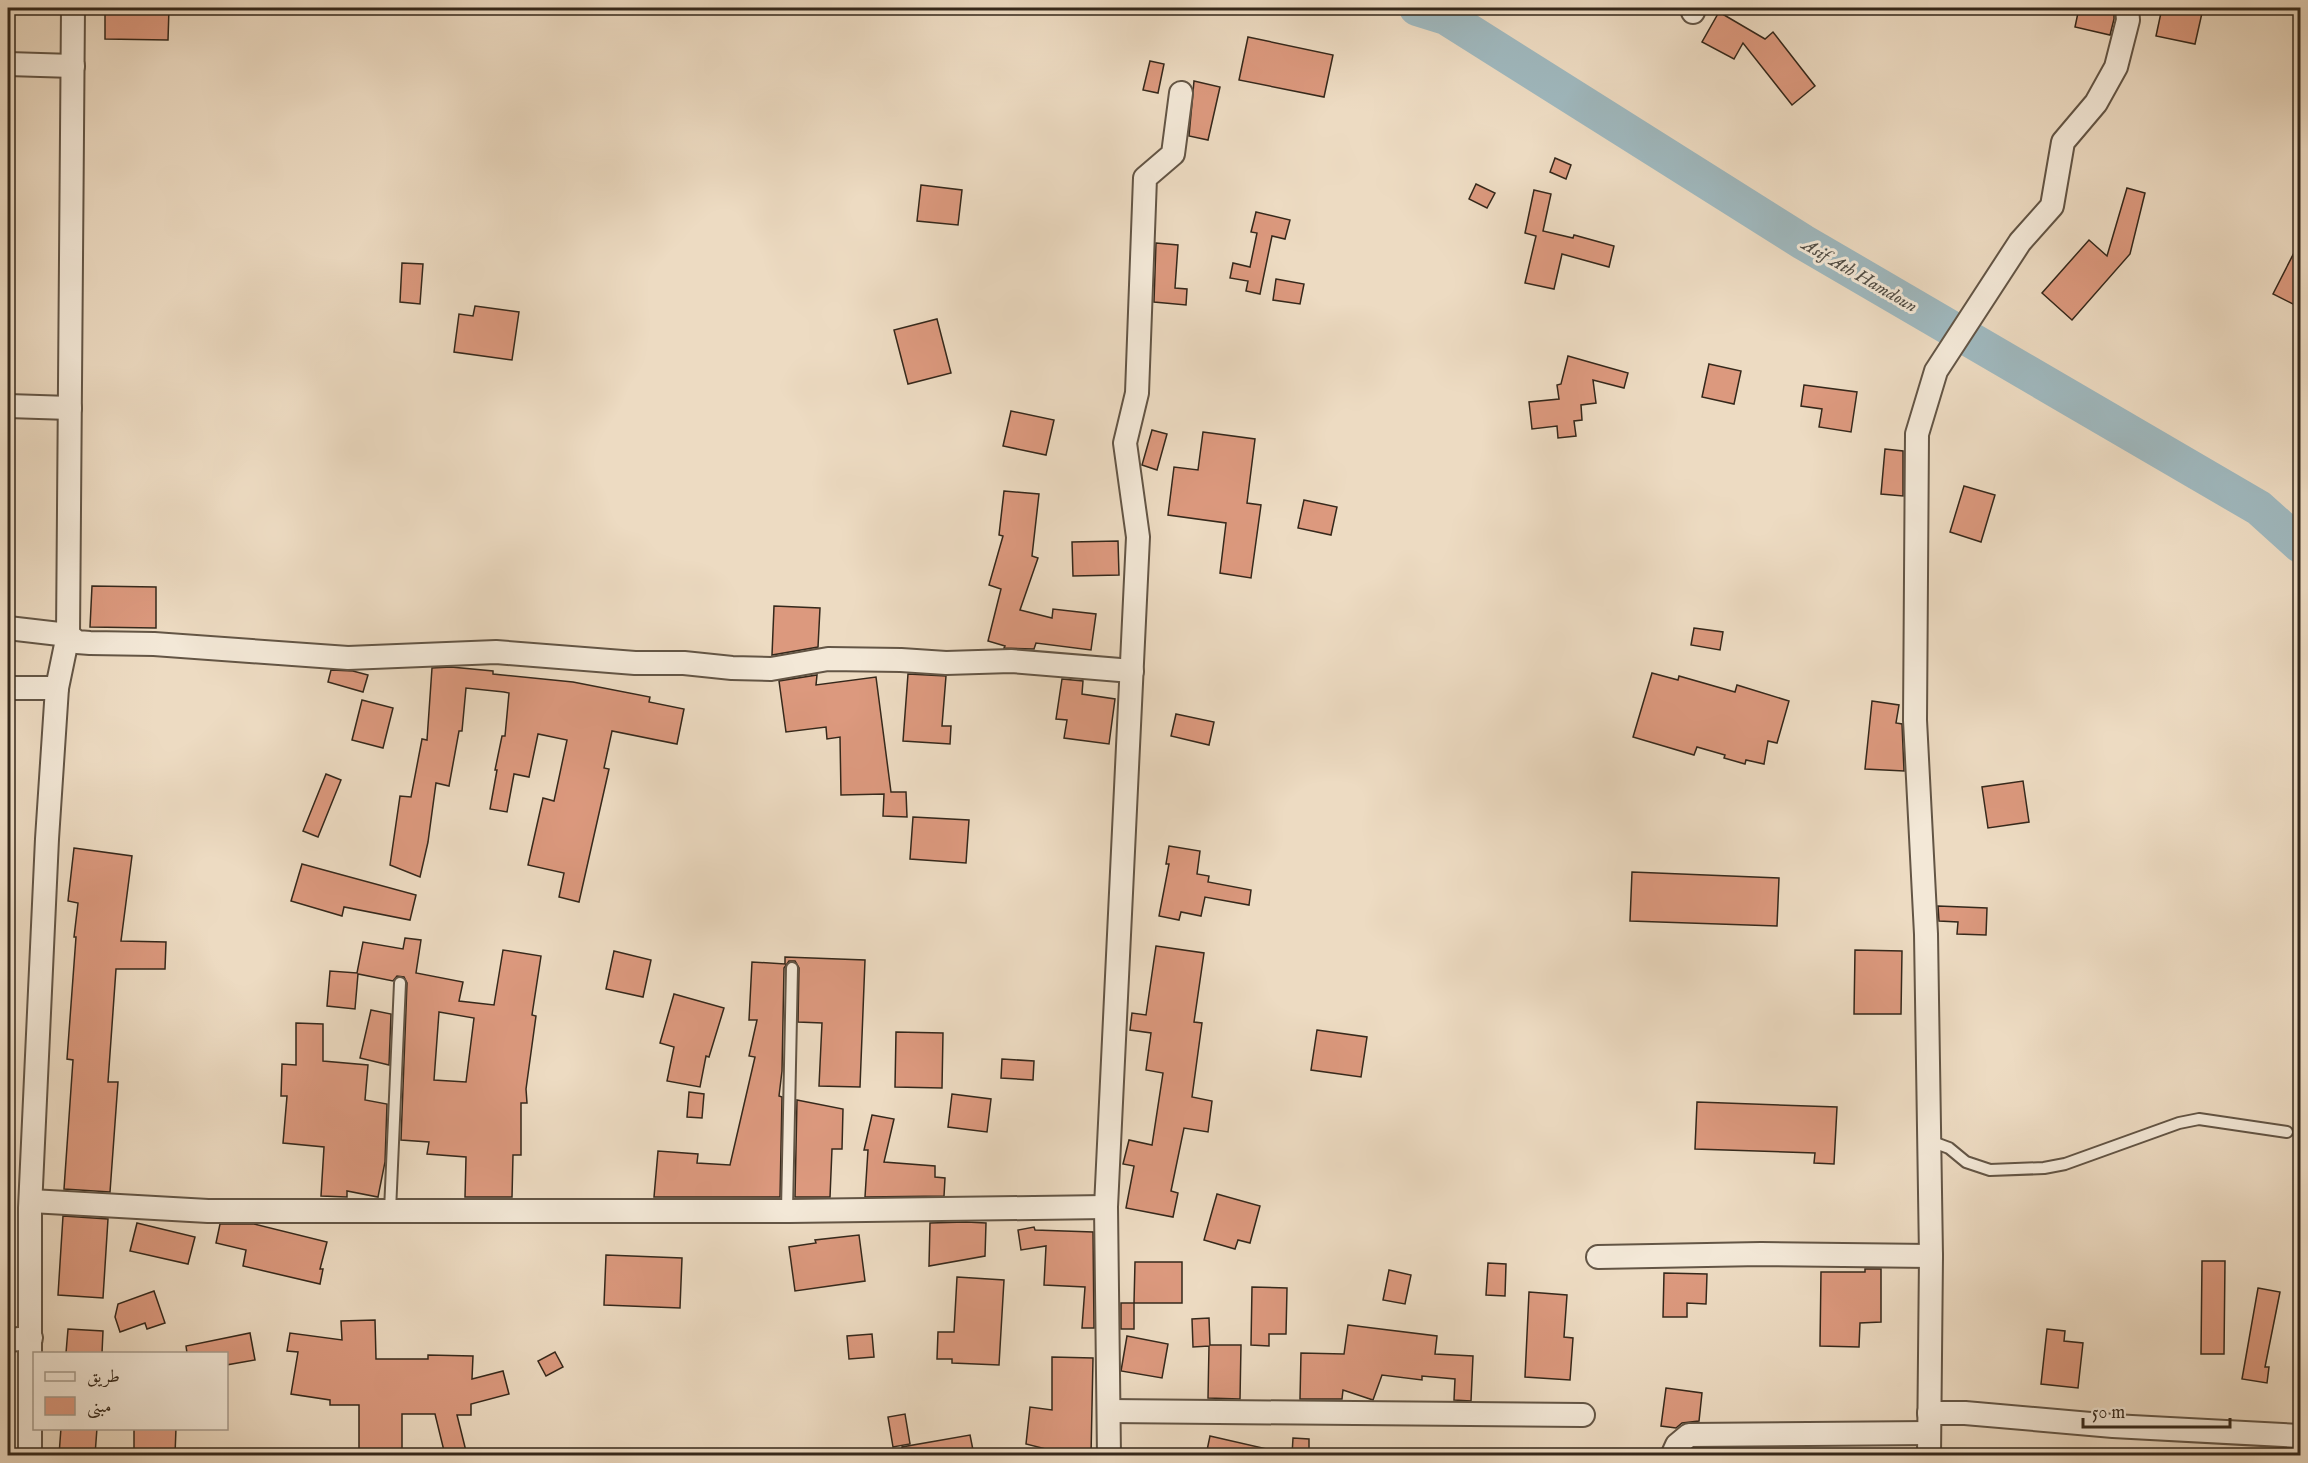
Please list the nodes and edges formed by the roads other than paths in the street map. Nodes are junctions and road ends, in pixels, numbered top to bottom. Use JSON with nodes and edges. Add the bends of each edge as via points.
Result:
{"nodes":[{"id":1,"x":73,"y":8,"type":"edge"},
{"id":2,"x":2127,"y":8,"type":"edge"},
{"id":3,"x":8,"y":64,"type":"edge"},
{"id":4,"x":73,"y":66,"type":"junction"},
{"id":5,"x":1180,"y":93,"type":"dead end"},
{"id":6,"x":8,"y":406,"type":"edge"},
{"id":7,"x":70,"y":408,"type":"junction"},
{"id":8,"x":8,"y":628,"type":"edge"},
{"id":9,"x":68,"y":635,"type":"junction"},
{"id":10,"x":1132,"y":671,"type":"junction"},
{"id":11,"x":8,"y":688,"type":"edge"},
{"id":12,"x":57,"y":688,"type":"junction"},
{"id":13,"x":792,"y":968,"type":"dead end"},
{"id":14,"x":400,"y":983,"type":"dead end"},
{"id":15,"x":2287,"y":1132,"type":"dead end"},
{"id":16,"x":1930,"y":1141,"type":"junction"},
{"id":17,"x":31,"y":1201,"type":"junction"},
{"id":18,"x":1106,"y":1207,"type":"junction"},
{"id":19,"x":788,"y":1210,"type":"junction"},
{"id":20,"x":390,"y":1211,"type":"junction"},
{"id":21,"x":1931,"y":1256,"type":"junction"},
{"id":22,"x":1598,"y":1257,"type":"dead end"},
{"id":23,"x":31,"y":1338,"type":"junction"},
{"id":24,"x":8,"y":1340,"type":"edge"},
{"id":25,"x":1109,"y":1411,"type":"junction"},
{"id":26,"x":1583,"y":1415,"type":"dead end"},
{"id":27,"x":1929,"y":1423,"type":"junction"},
{"id":28,"x":2301,"y":1436,"type":"edge"},
{"id":29,"x":30,"y":1455,"type":"edge"},
{"id":30,"x":1108,"y":1455,"type":"edge"},
{"id":31,"x":1672,"y":1455,"type":"edge"},
{"id":32,"x":1929,"y":1455,"type":"edge"}],
"edges":[{"from":1,"to":4,"type":"street"},
{"from":2,"to":16,"type":"street","via":[[2128,20],[2116,67],[2096,103],[2063,142],[2052,206],[2020,242],[1936,371],[1917,434],[1915,720],[1926,934]]},
{"from":3,"to":4,"type":"street"},
{"from":4,"to":7,"type":"street"},
{"from":5,"to":10,"type":"street","via":[[1173,154],[1145,178],[1137,393],[1125,443],[1138,537]]},
{"from":6,"to":7,"type":"street"},
{"from":7,"to":9,"type":"street"},
{"from":8,"to":9,"type":"street"},
{"from":9,"to":10,"type":"street","via":[[77,642],[348,658],[496,652],[771,669],[828,659],[870,659],[1011,661]]},
{"from":9,"to":12,"type":"street"},
{"from":10,"to":18,"type":"street"},
{"from":11,"to":12,"type":"street"},
{"from":12,"to":17,"type":"street"},
{"from":13,"to":19,"type":"lane"},
{"from":14,"to":20,"type":"lane"},
{"from":15,"to":16,"type":"lane","via":[[2199,1119],[2065,1164],[1990,1170],[1966,1162],[1949,1148]]},
{"from":16,"to":21,"type":"street"},
{"from":17,"to":20,"type":"street","via":[[208,1211]]},
{"from":17,"to":23,"type":"street"},
{"from":18,"to":19,"type":"street"},
{"from":18,"to":25,"type":"street"},
{"from":19,"to":20,"type":"street"},
{"from":21,"to":22,"type":"street"},
{"from":21,"to":27,"type":"street"},
{"from":23,"to":24,"type":"street"},
{"from":23,"to":29,"type":"street"},
{"from":25,"to":26,"type":"street"},
{"from":25,"to":30,"type":"street"},
{"from":27,"to":28,"type":"street","via":[[1965,1413]]},
{"from":27,"to":31,"type":"street","via":[[1689,1435]]},
{"from":27,"to":32,"type":"street"}]}
